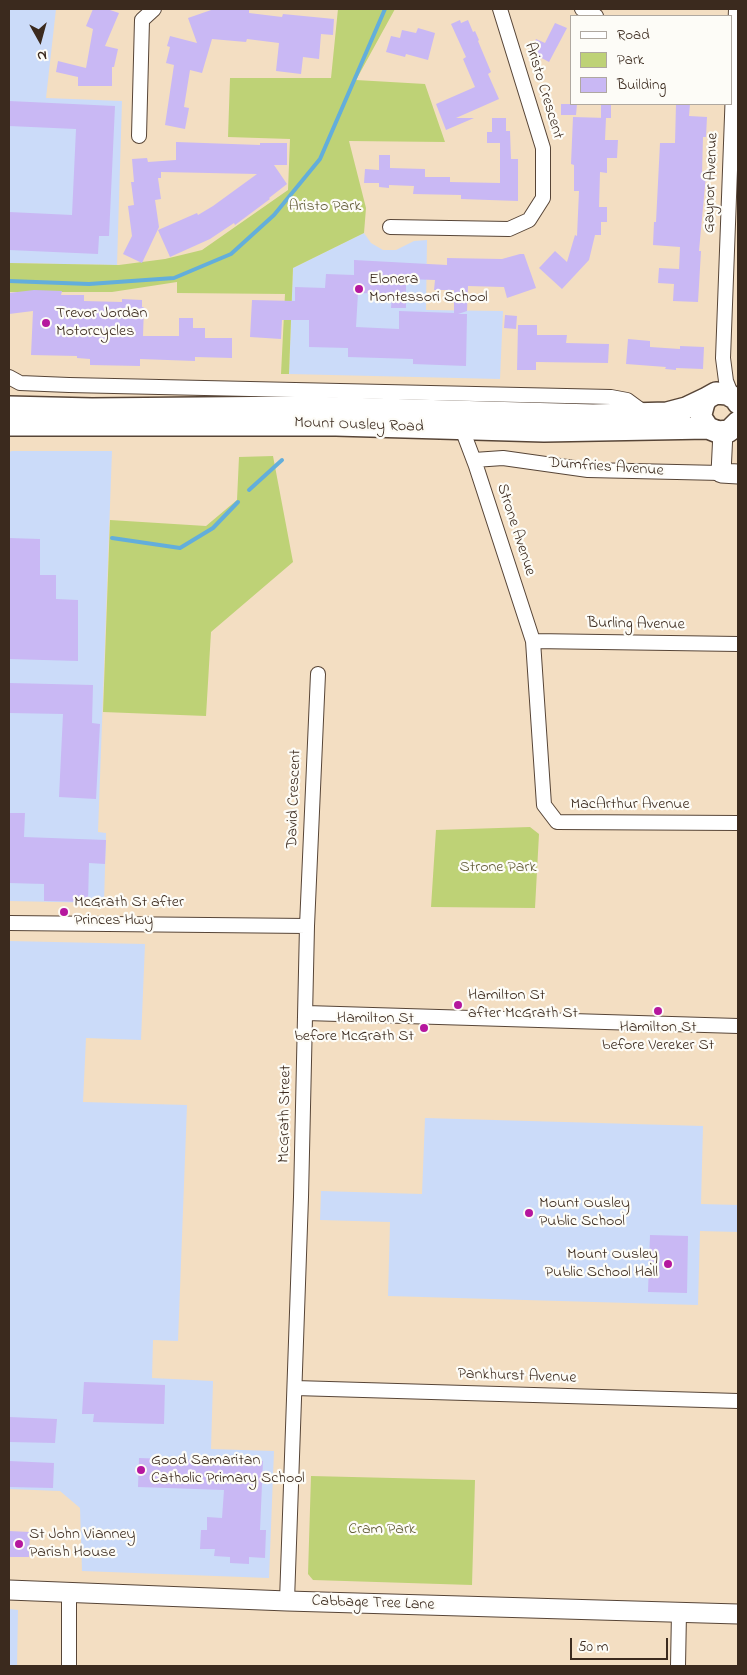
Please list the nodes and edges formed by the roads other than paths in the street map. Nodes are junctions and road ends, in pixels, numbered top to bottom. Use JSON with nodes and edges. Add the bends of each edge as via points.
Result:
{"nodes":[{"id":1,"x":154,"y":9,"type":"edge"},
{"id":2,"x":500,"y":9,"type":"edge"},
{"id":3,"x":582,"y":9,"type":"edge"},
{"id":4,"x":736,"y":9,"type":"edge"},
{"id":5,"x":594,"y":15,"type":"edge"},
{"id":6,"x":733,"y":39,"type":"edge"},
{"id":7,"x":732,"y":71,"type":"edge"},
{"id":8,"x":731,"y":105,"type":"edge"},
{"id":9,"x":139,"y":136,"type":"dead end"},
{"id":10,"x":390,"y":227,"type":"dead end"},
{"id":11,"x":9,"y":376,"type":"edge"},
{"id":12,"x":114,"y":386,"type":"junction"},
{"id":13,"x":727,"y":399,"type":"edge"},
{"id":14,"x":9,"y":407,"type":"edge"},
{"id":15,"x":92,"y":409,"type":"junction"},
{"id":16,"x":646,"y":414,"type":"junction"},
{"id":17,"x":9,"y":425,"type":"edge"},
{"id":18,"x":729,"y":427,"type":"edge"},
{"id":19,"x":462,"y":430,"type":"junction"},
{"id":20,"x":474,"y":460,"type":"junction"},
{"id":21,"x":730,"y":473,"type":"edge"},
{"id":22,"x":533,"y":642,"type":"junction"},
{"id":23,"x":738,"y":644,"type":"edge"},
{"id":24,"x":318,"y":674,"type":"dead end"},
{"id":25,"x":738,"y":823,"type":"edge"},
{"id":26,"x":9,"y":923,"type":"edge"},
{"id":27,"x":308,"y":926,"type":"junction"},
{"id":28,"x":306,"y":1013,"type":"junction"},
{"id":29,"x":738,"y":1026,"type":"edge"},
{"id":30,"x":294,"y":1388,"type":"junction"},
{"id":31,"x":738,"y":1401,"type":"edge"},
{"id":32,"x":9,"y":1590,"type":"edge"},
{"id":33,"x":69,"y":1593,"type":"junction"},
{"id":34,"x":287,"y":1601,"type":"junction"},
{"id":35,"x":679,"y":1612,"type":"junction"},
{"id":36,"x":738,"y":1614,"type":"edge"},
{"id":37,"x":69,"y":1666,"type":"edge"},
{"id":38,"x":678,"y":1666,"type":"edge"}],
"edges":[{"from":1,"to":9,"type":"street","via":[[142,20]]},
{"from":2,"to":10,"type":"street","name":"Aristo Crescent","via":[[544,148],[543,198],[529,220],[509,229]]},
{"from":3,"to":5,"type":"street"},
{"from":4,"to":6,"type":"street","name":"Gaynor Avenue"},
{"from":6,"to":7,"type":"street","name":"Gaynor Avenue"},
{"from":8,"to":13,"type":"street","name":"Gaynor Avenue","via":[[723,358],[718,381]]},
{"from":11,"to":12,"type":"street","via":[[28,384]]},
{"from":12,"to":15,"type":"street","via":[[100,397]]},
{"from":12,"to":16,"type":"street","via":[[613,397],[632,402]]},
{"from":13,"to":16,"type":"main road","name":"Mount Ousley Road","via":[[676,411]]},
{"from":13,"to":18,"type":"main road","via":[[702,408],[701,414],[702,419]]},
{"from":14,"to":15,"type":"main road","name":"Mount Ousley Road"},
{"from":15,"to":16,"type":"main road","name":"Mount Ousley Road","via":[[308,407]]},
{"from":17,"to":19,"type":"main road","name":"Mount Ousley Road","via":[[336,425]]},
{"from":18,"to":19,"type":"main road","name":"Mount Ousley Road"},
{"from":18,"to":21,"type":"main road"},
{"from":19,"to":20,"type":"street","name":"Strone Avenue"},
{"from":20,"to":21,"type":"street","name":"Dumfries Avenue","via":[[503,458],[588,470]]},
{"from":20,"to":22,"type":"street","name":"Strone Avenue"},
{"from":22,"to":23,"type":"street","name":"Burling Avenue"},
{"from":22,"to":25,"type":"street","name":"MacArthur Avenue","via":[[544,805],[556,822]]},
{"from":24,"to":27,"type":"street","name":"David Crescent"},
{"from":26,"to":27,"type":"street"},
{"from":27,"to":28,"type":"street","name":"McGrath Street"},
{"from":28,"to":29,"type":"street"},
{"from":28,"to":30,"type":"street","name":"McGrath Street"},
{"from":30,"to":31,"type":"street","name":"Pankhurst Avenue"},
{"from":30,"to":34,"type":"street","name":"McGrath Street"},
{"from":32,"to":33,"type":"main road","name":"Cabbage Tree Lane"},
{"from":33,"to":34,"type":"main road","name":"Cabbage Tree Lane"},
{"from":33,"to":37,"type":"street"},
{"from":34,"to":35,"type":"main road","name":"Cabbage Tree Lane"},
{"from":35,"to":36,"type":"main road","name":"Cabbage Tree Lane"},
{"from":35,"to":38,"type":"street"}]}
